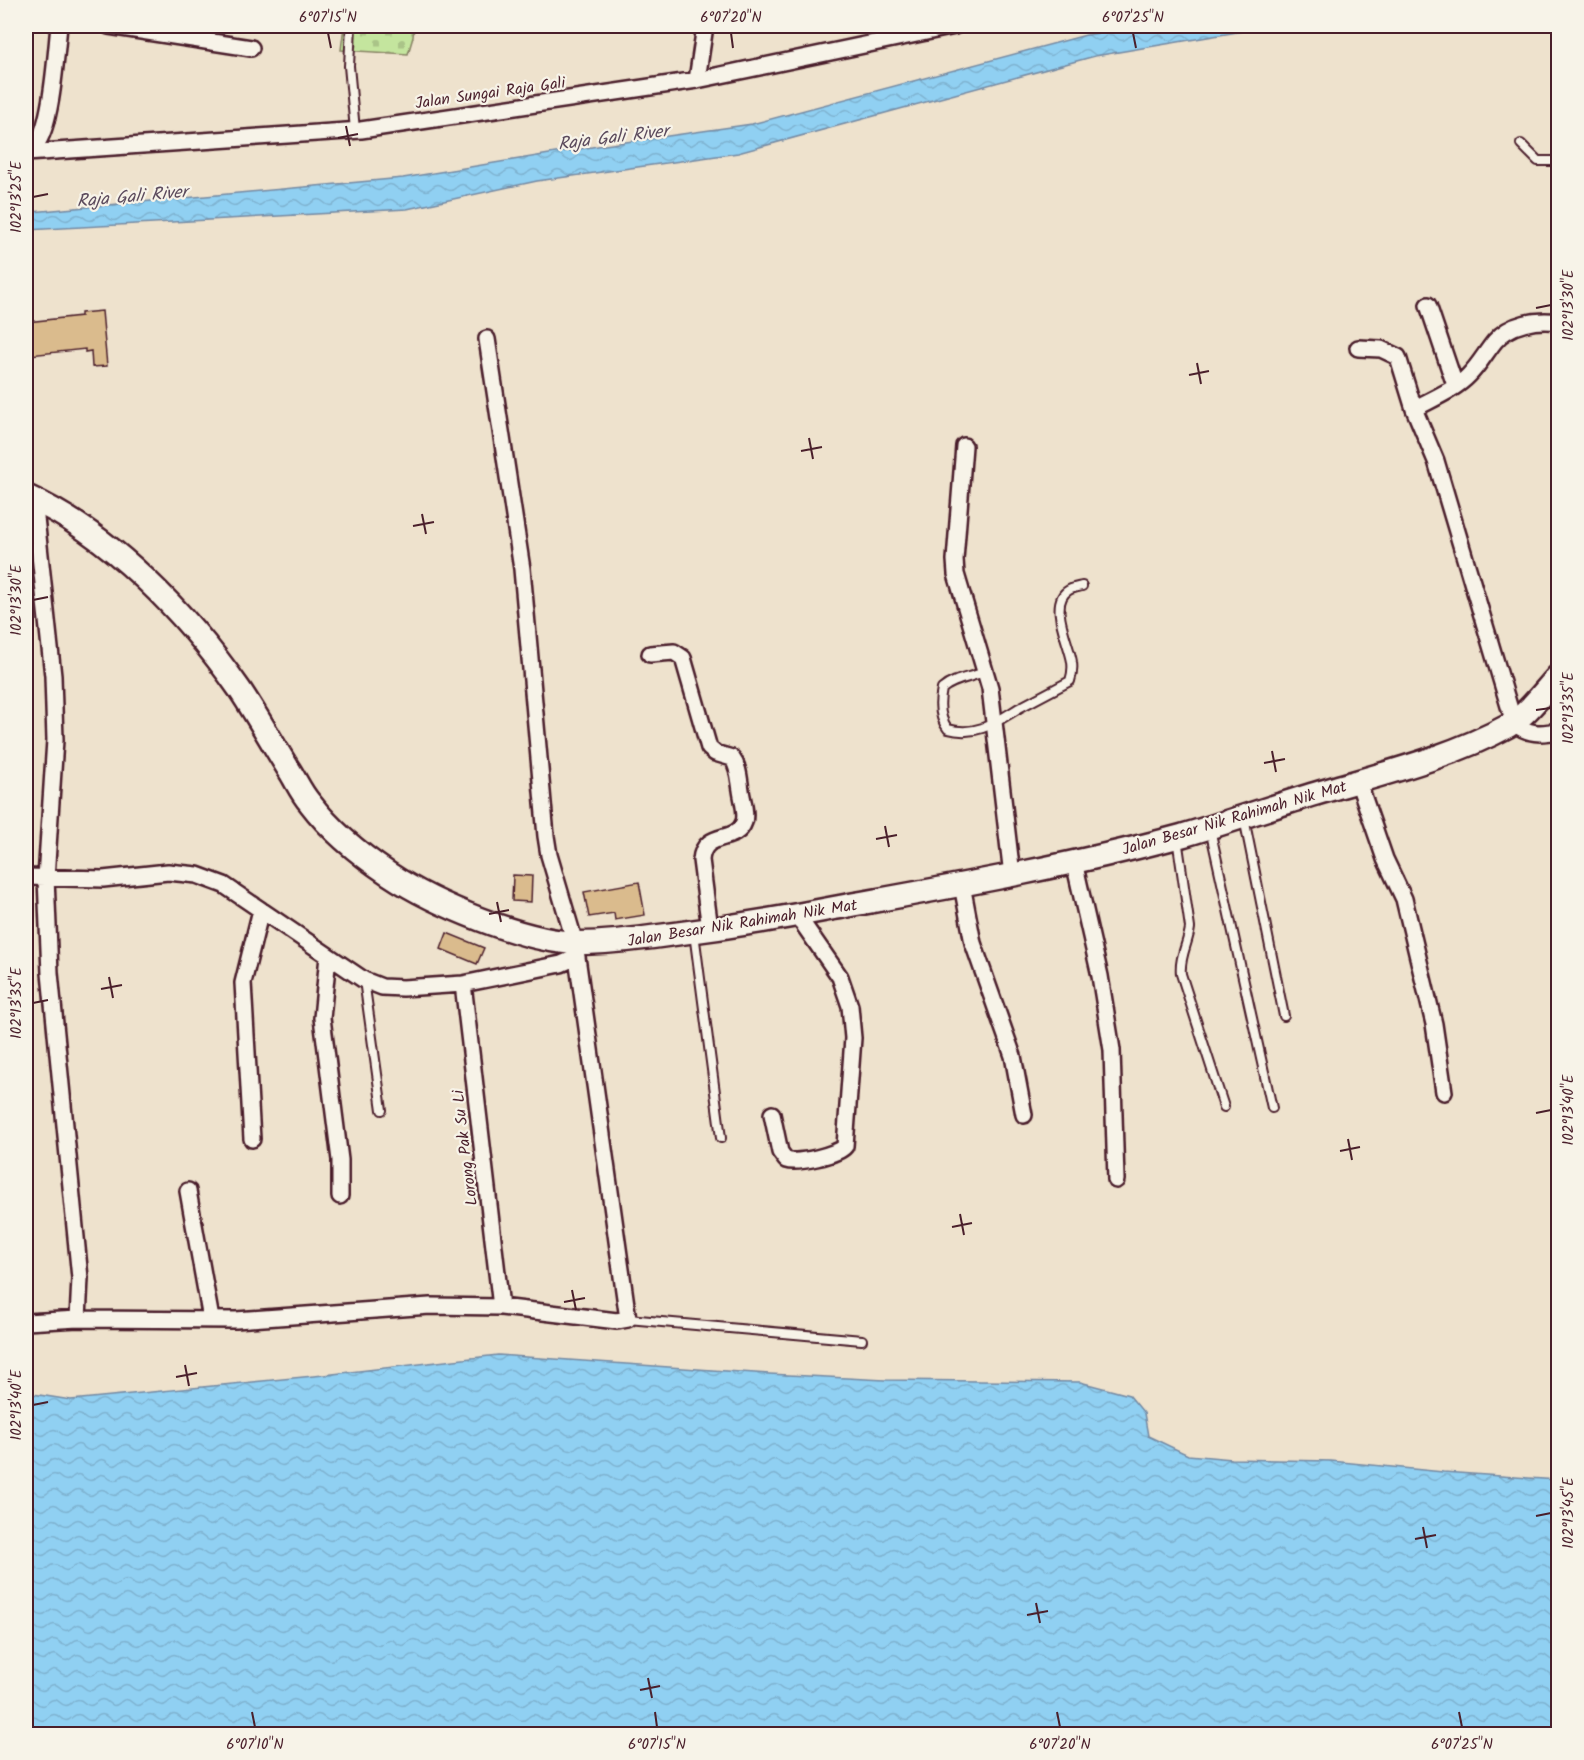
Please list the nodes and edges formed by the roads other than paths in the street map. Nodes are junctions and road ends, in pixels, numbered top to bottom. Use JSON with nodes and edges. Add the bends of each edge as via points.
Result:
{"nodes":[{"id":1,"x":59,"y":26,"type":"edge"},
{"id":2,"x":109,"y":26,"type":"edge"},
{"id":3,"x":351,"y":26,"type":"edge"},
{"id":4,"x":705,"y":26,"type":"edge"},
{"id":5,"x":955,"y":26,"type":"edge"},
{"id":6,"x":251,"y":48,"type":"dead end"},
{"id":7,"x":697,"y":80,"type":"junction"},
{"id":8,"x":355,"y":130,"type":"junction"},
{"id":9,"x":1521,"y":144,"type":"dead end"},
{"id":10,"x":26,"y":153,"type":"edge"},
{"id":11,"x":1558,"y":161,"type":"edge"},
{"id":12,"x":1428,"y":305,"type":"dead end"},
{"id":13,"x":1558,"y":322,"type":"edge"},
{"id":14,"x":487,"y":339,"type":"dead end"},
{"id":15,"x":1358,"y":348,"type":"dead end"},
{"id":16,"x":1455,"y":385,"type":"junction"},
{"id":17,"x":1414,"y":409,"type":"junction"},
{"id":18,"x":964,"y":446,"type":"dead end"},
{"id":19,"x":30,"y":498,"type":"edge"},
{"id":20,"x":1082,"y":586,"type":"dead end"},
{"id":21,"x":650,"y":654,"type":"dead end"},
{"id":22,"x":986,"y":671,"type":"junction"},
{"id":23,"x":1558,"y":676,"type":"edge"},
{"id":24,"x":1514,"y":723,"type":"junction"},
{"id":25,"x":993,"y":725,"type":"junction"},
{"id":26,"x":1558,"y":731,"type":"edge"},
{"id":27,"x":1358,"y":781,"type":"junction"},
{"id":28,"x":1243,"y":816,"type":"junction"},
{"id":29,"x":1210,"y":828,"type":"junction"},
{"id":30,"x":1177,"y":837,"type":"junction"},
{"id":31,"x":1074,"y":862,"type":"junction"},
{"id":32,"x":1012,"y":875,"type":"junction"},
{"id":33,"x":26,"y":877,"type":"edge"},
{"id":34,"x":45,"y":878,"type":"junction"},
{"id":35,"x":962,"y":885,"type":"junction"},
{"id":36,"x":261,"y":910,"type":"junction"},
{"id":37,"x":797,"y":915,"type":"junction"},
{"id":38,"x":702,"y":931,"type":"junction"},
{"id":39,"x":576,"y":950,"type":"junction"},
{"id":40,"x":328,"y":956,"type":"junction"},
{"id":41,"x":364,"y":980,"type":"junction"},
{"id":42,"x":463,"y":984,"type":"junction"},
{"id":43,"x":1284,"y":1016,"type":"dead end"},
{"id":44,"x":1444,"y":1092,"type":"dead end"},
{"id":45,"x":1224,"y":1107,"type":"dead end"},
{"id":46,"x":1272,"y":1108,"type":"dead end"},
{"id":47,"x":381,"y":1110,"type":"dead end"},
{"id":48,"x":772,"y":1114,"type":"dead end"},
{"id":49,"x":1024,"y":1115,"type":"dead end"},
{"id":50,"x":721,"y":1138,"type":"dead end"},
{"id":51,"x":252,"y":1139,"type":"dead end"},
{"id":52,"x":1116,"y":1180,"type":"dead end"},
{"id":53,"x":188,"y":1191,"type":"dead end"},
{"id":54,"x":340,"y":1196,"type":"dead end"},
{"id":55,"x":501,"y":1307,"type":"junction"},
{"id":56,"x":78,"y":1319,"type":"junction"},
{"id":57,"x":211,"y":1319,"type":"junction"},
{"id":58,"x":628,"y":1319,"type":"junction"},
{"id":59,"x":26,"y":1322,"type":"edge"},
{"id":60,"x":862,"y":1340,"type":"dead end"}],
"edges":[{"from":1,"to":10,"type":"street","via":[[45,123],[36,144]]},
{"from":2,"to":6,"type":"street"},
{"from":3,"to":8,"type":"lane","via":[[349,66]]},
{"from":4,"to":7,"type":"street"},
{"from":5,"to":7,"type":"street","name":"Jalan Sungai Raja Gali"},
{"from":7,"to":8,"type":"street","name":"Jalan Sungai Raja Gali"},
{"from":8,"to":10,"type":"street","name":"Jalan Sungai Raja Gali"},
{"from":9,"to":11,"type":"lane","via":[[1538,161]]},
{"from":12,"to":16,"type":"street"},
{"from":13,"to":16,"type":"street","via":[[1522,323],[1497,339],[1468,376]]},
{"from":14,"to":39,"type":"street","via":[[522,569],[546,836]]},
{"from":15,"to":17,"type":"street","via":[[1381,349],[1398,357]]},
{"from":16,"to":17,"type":"street"},
{"from":17,"to":24,"type":"street","via":[[1436,461]]},
{"from":18,"to":22,"type":"street","via":[[956,574]]},
{"from":19,"to":34,"type":"street","via":[[55,740]]},
{"from":19,"to":39,"type":"street","name":"Jalan Besar Nik Rahimah Nik Mat","via":[[74,523],[122,558],[168,602],[242,694],[308,802],[345,843],[392,876],[454,907]]},
{"from":20,"to":25,"type":"lane","via":[[1067,590],[1060,611],[1072,662],[1070,681]]},
{"from":21,"to":38,"type":"street","via":[[674,652],[683,658],[709,748],[732,758],[737,769],[744,822],[733,834],[713,840],[702,851]]},
{"from":22,"to":25,"type":"street"},
{"from":22,"to":25,"type":"lane","via":[[954,680],[942,689],[941,717],[948,729],[955,731]]},
{"from":23,"to":24,"type":"street","name":"Jalan Besar Nik Rahimah Nik Mat"},
{"from":24,"to":26,"type":"street","via":[[1534,734]]},
{"from":24,"to":27,"type":"street","name":"Jalan Besar Nik Rahimah Nik Mat","via":[[1473,743]]},
{"from":25,"to":32,"type":"street"},
{"from":27,"to":28,"type":"street","name":"Jalan Besar Nik Rahimah Nik Mat"},
{"from":27,"to":44,"type":"street","via":[[1385,859],[1404,898],[1434,1024]]},
{"from":28,"to":29,"type":"street","name":"Jalan Besar Nik Rahimah Nik Mat"},
{"from":28,"to":43,"type":"lane"},
{"from":29,"to":30,"type":"street","name":"Jalan Besar Nik Rahimah Nik Mat"},
{"from":29,"to":46,"type":"lane"},
{"from":30,"to":31,"type":"street","name":"Jalan Besar Nik Rahimah Nik Mat"},
{"from":30,"to":45,"type":"lane","via":[[1190,928],[1181,957],[1181,974]]},
{"from":31,"to":32,"type":"street","name":"Jalan Besar Nik Rahimah Nik Mat"},
{"from":31,"to":52,"type":"street","via":[[1112,1050]]},
{"from":32,"to":35,"type":"street","name":"Jalan Besar Nik Rahimah Nik Mat"},
{"from":33,"to":34,"type":"street"},
{"from":34,"to":36,"type":"street","via":[[103,879],[168,872],[196,875],[224,885]]},
{"from":34,"to":56,"type":"street","via":[[80,1278]]},
{"from":35,"to":37,"type":"street","name":"Jalan Besar Nik Rahimah Nik Mat"},
{"from":35,"to":49,"type":"street","via":[[975,948],[1013,1056]]},
{"from":36,"to":40,"type":"street"},
{"from":36,"to":51,"type":"street","via":[[243,983]]},
{"from":37,"to":38,"type":"street","name":"Jalan Besar Nik Rahimah Nik Mat"},
{"from":37,"to":48,"type":"street","via":[[840,977],[850,1006],[853,1038],[845,1146],[837,1153],[796,1162],[786,1160],[780,1152]]},
{"from":38,"to":39,"type":"street","name":"Jalan Besar Nik Rahimah Nik Mat"},
{"from":38,"to":50,"type":"lane"},
{"from":39,"to":42,"type":"street","via":[[561,964]]},
{"from":39,"to":58,"type":"street"},
{"from":40,"to":41,"type":"street"},
{"from":40,"to":54,"type":"street","via":[[322,1018],[341,1163]]},
{"from":41,"to":42,"type":"street","via":[[382,987],[403,988]]},
{"from":41,"to":47,"type":"lane"},
{"from":42,"to":55,"type":"street","name":"Lorong Pak Su Li"},
{"from":53,"to":57,"type":"street"},
{"from":55,"to":57,"type":"street","via":[[430,1306]]},
{"from":55,"to":58,"type":"street","via":[[617,1321]]},
{"from":56,"to":57,"type":"street"},
{"from":56,"to":59,"type":"street"},
{"from":58,"to":60,"type":"lane"}]}
